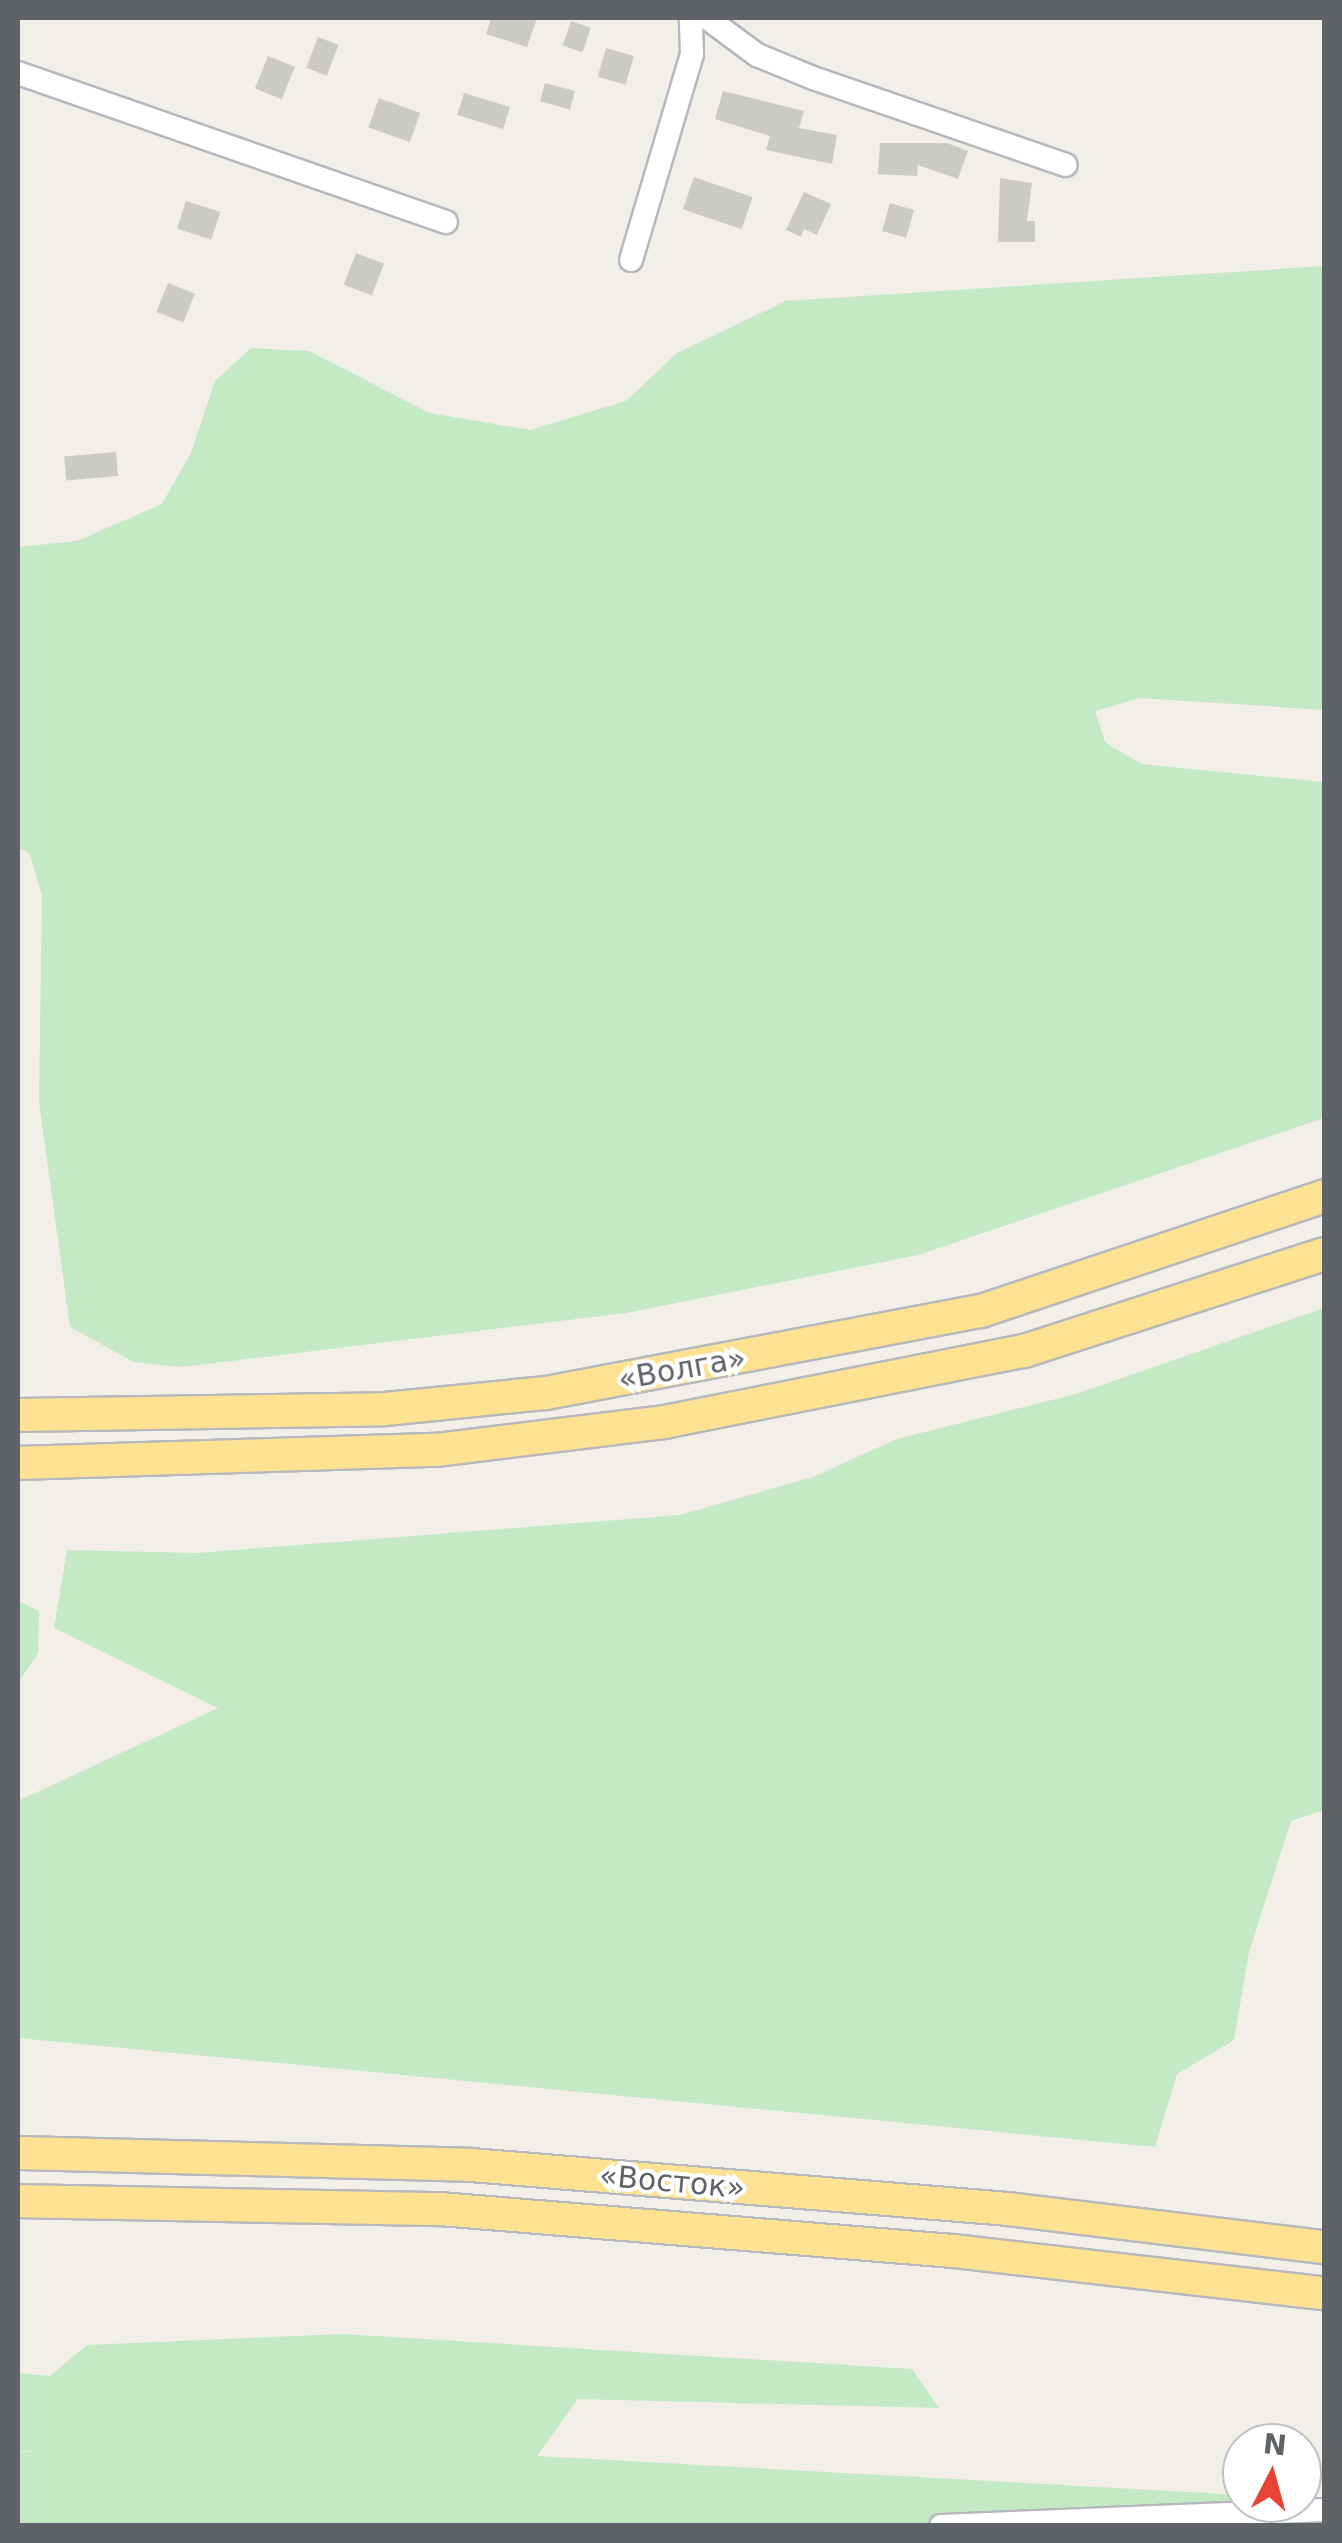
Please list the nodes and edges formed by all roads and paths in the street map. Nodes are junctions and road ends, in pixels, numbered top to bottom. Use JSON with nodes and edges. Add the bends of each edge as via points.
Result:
{"nodes":[{"id":1,"x":691,"y":18,"type":"edge"},
{"id":2,"x":707,"y":18,"type":"edge"},
{"id":3,"x":18,"y":73,"type":"edge"},
{"id":4,"x":1065,"y":165,"type":"dead end"},
{"id":5,"x":446,"y":222,"type":"dead end"},
{"id":6,"x":630,"y":260,"type":"dead end"},
{"id":7,"x":1324,"y":1196,"type":"edge"},
{"id":8,"x":1324,"y":1254,"type":"edge"},
{"id":9,"x":18,"y":1415,"type":"edge"},
{"id":10,"x":18,"y":1464,"type":"edge"},
{"id":11,"x":68,"y":1465,"type":"junction"},
{"id":12,"x":18,"y":1486,"type":"edge"},
{"id":13,"x":18,"y":2153,"type":"edge"},
{"id":14,"x":18,"y":2201,"type":"edge"},
{"id":15,"x":1324,"y":2247,"type":"edge"},
{"id":16,"x":1324,"y":2293,"type":"edge"},
{"id":17,"x":1324,"y":2510,"type":"edge"},
{"id":18,"x":941,"y":2526,"type":"edge"}],
"edges":[{"from":1,"to":6,"type":"street","via":[[692,54]]},
{"from":2,"to":4,"type":"street","via":[[757,55]]},
{"from":3,"to":5,"type":"street"},
{"from":7,"to":9,"type":"highway","name":"«Волга»","via":[[980,1311],[546,1392],[384,1409]]},
{"from":8,"to":11,"type":"highway","name":"«Волга»","via":[[1024,1350],[681,1419],[437,1450]]},
{"from":10,"to":11,"type":"highway","name":"«Волга»"},
{"from":11,"to":12,"type":"highway"},
{"from":13,"to":15,"type":"highway","name":"«Восток»","via":[[471,2165],[1008,2209]]},
{"from":14,"to":16,"type":"highway","name":"«Восток»","via":[[440,2210],[953,2251]]},
{"from":17,"to":18,"type":"street"}]}
